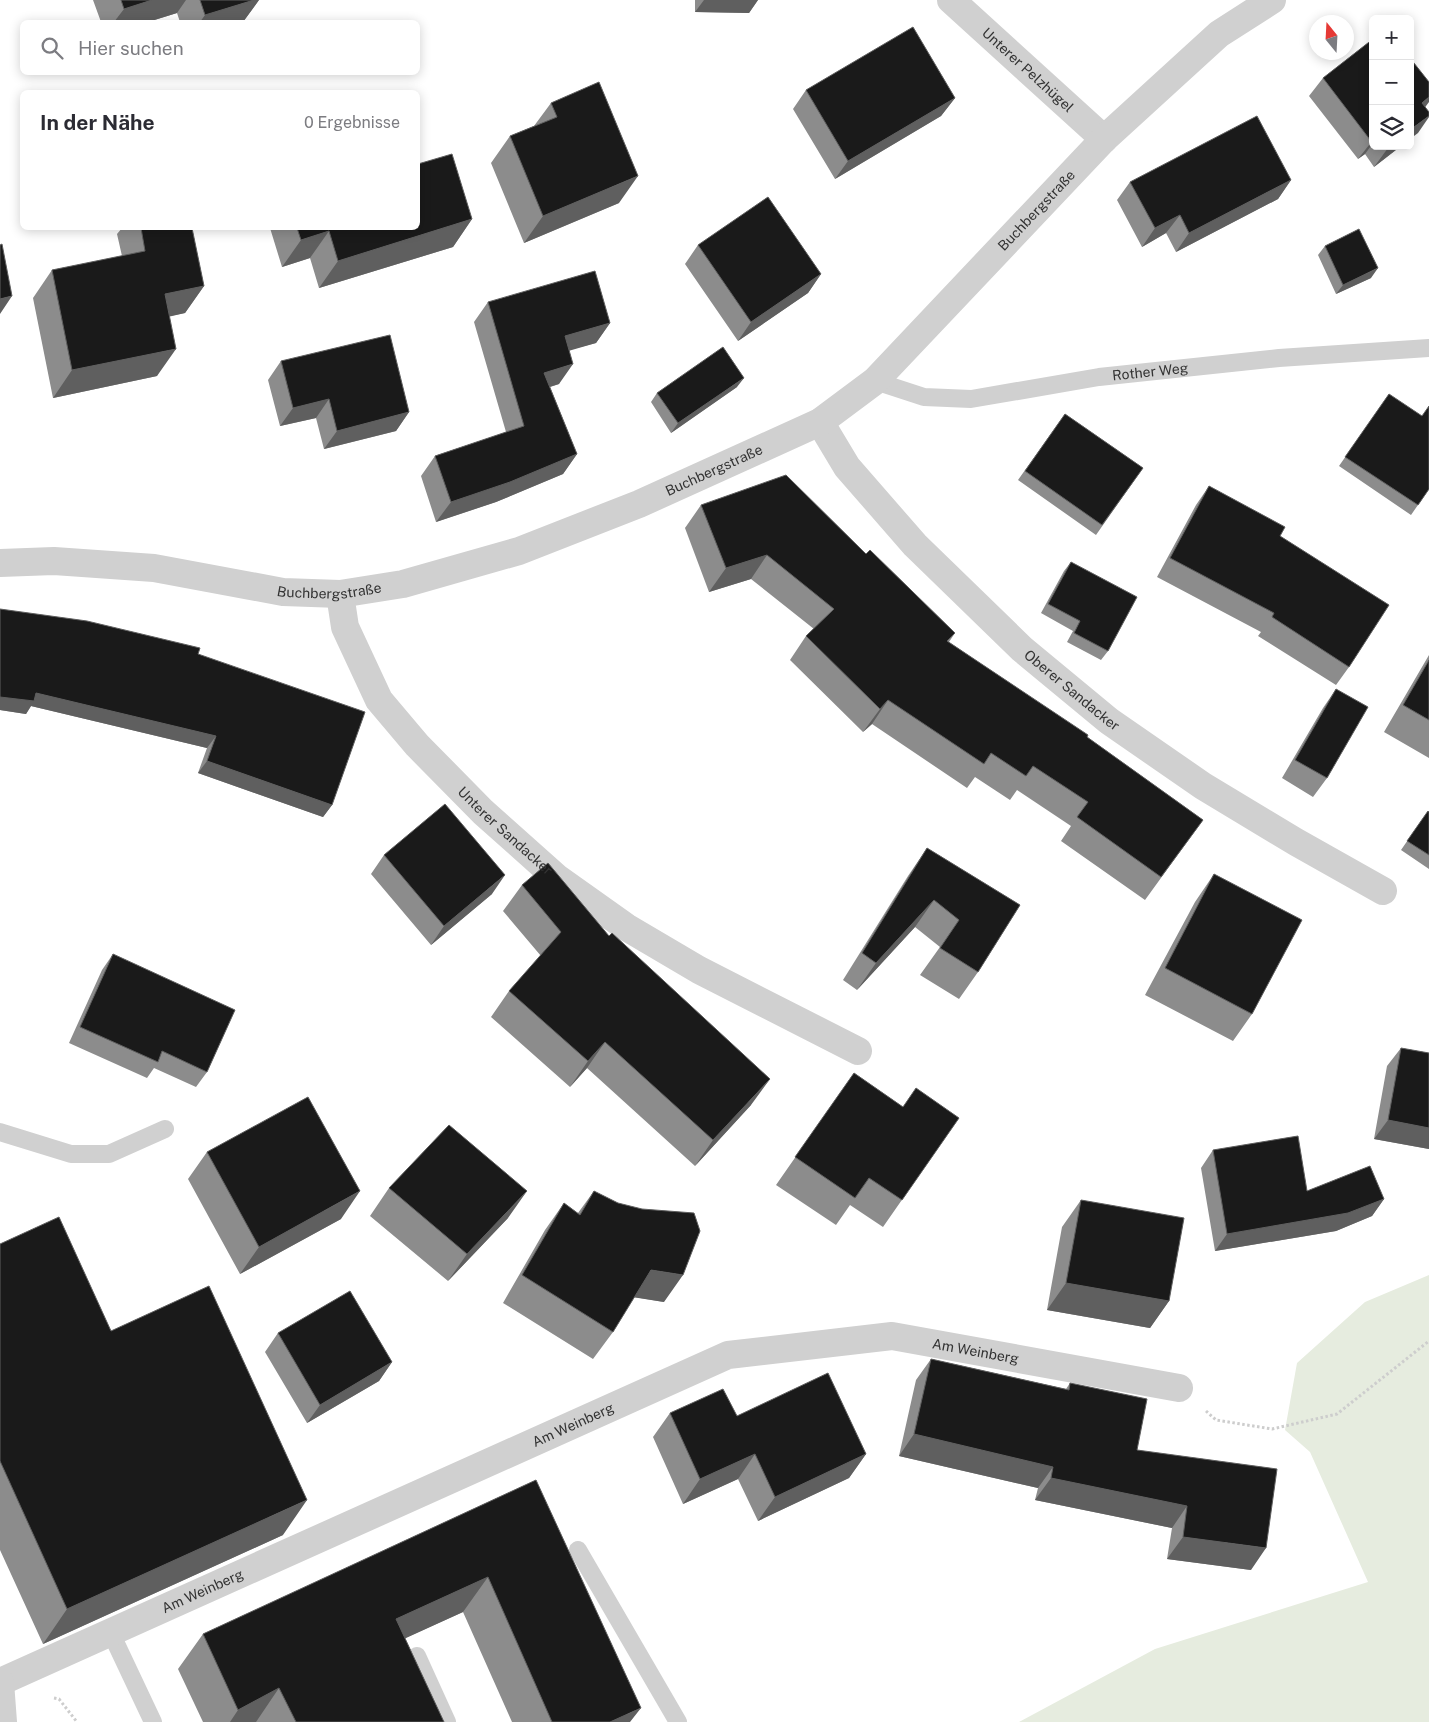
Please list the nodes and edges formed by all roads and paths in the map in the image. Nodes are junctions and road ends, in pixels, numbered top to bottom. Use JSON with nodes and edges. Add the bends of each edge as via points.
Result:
{"nodes":[{"id":1,"x":951,"y":0,"type":"edge"},
{"id":2,"x":1272,"y":0,"type":"edge"},
{"id":3,"x":1104,"y":139,"type":"junction"},
{"id":4,"x":1429,"y":348,"type":"edge"},
{"id":5,"x":875,"y":381,"type":"junction"},
{"id":6,"x":820,"y":422,"type":"junction"},
{"id":7,"x":0,"y":563,"type":"edge"},
{"id":8,"x":340,"y":594,"type":"junction"},
{"id":9,"x":1383,"y":891,"type":"dead end"},
{"id":10,"x":858,"y":1051,"type":"dead end"},
{"id":11,"x":165,"y":1129,"type":"dead end"},
{"id":12,"x":0,"y":1132,"type":"edge"},
{"id":13,"x":1429,"y":1341,"type":"edge"},
{"id":14,"x":1179,"y":1388,"type":"joint"},
{"id":15,"x":578,"y":1550,"type":"dead end"},
{"id":16,"x":111,"y":1633,"type":"junction"},
{"id":17,"x":417,"y":1656,"type":"dead end"},
{"id":18,"x":0,"y":1682,"type":"edge"},
{"id":19,"x":3,"y":1722,"type":"edge"},
{"id":20,"x":153,"y":1722,"type":"edge"},
{"id":21,"x":447,"y":1722,"type":"edge"},
{"id":22,"x":678,"y":1722,"type":"edge"}],
"edges":[{"from":1,"to":3,"type":"street","name":"Unterer Pelzhügel"},
{"from":2,"to":3,"type":"street","name":"Buchbergstraße","via":[[1219,34]]},
{"from":3,"to":5,"type":"street","name":"Buchbergstraße"},
{"from":4,"to":5,"type":"lane","name":"Rother Weg","via":[[1279,358],[1118,375],[971,399],[924,397]]},
{"from":5,"to":6,"type":"street","name":"Buchbergstraße"},
{"from":6,"to":8,"type":"street","name":"Buchbergstraße","via":[[639,504],[519,551],[403,584]]},
{"from":6,"to":9,"type":"street","name":"Oberer Sandacker","via":[[847,466],[915,545],[1022,649],[1094,709],[1203,786]]},
{"from":7,"to":8,"type":"street","name":"Buchbergstraße","via":[[54,561],[154,568],[283,592]]},
{"from":8,"to":10,"type":"street","name":"Unterer Sandacker","via":[[345,627],[379,700],[483,812],[557,878],[698,970]]},
{"from":11,"to":12,"type":"lane","via":[[109,1154],[71,1154]]},
{"from":13,"to":14,"type":"path","via":[[1337,1414],[1272,1429],[1216,1420]]},
{"from":14,"to":16,"type":"street","name":"Am Weinberg","via":[[892,1336],[728,1355]]},
{"from":15,"to":22,"type":"lane"},
{"from":16,"to":18,"type":"street","name":"Am Weinberg"},
{"from":16,"to":20,"type":"lane"},
{"from":17,"to":21,"type":"lane"},
{"from":18,"to":19,"type":"street"}]}
